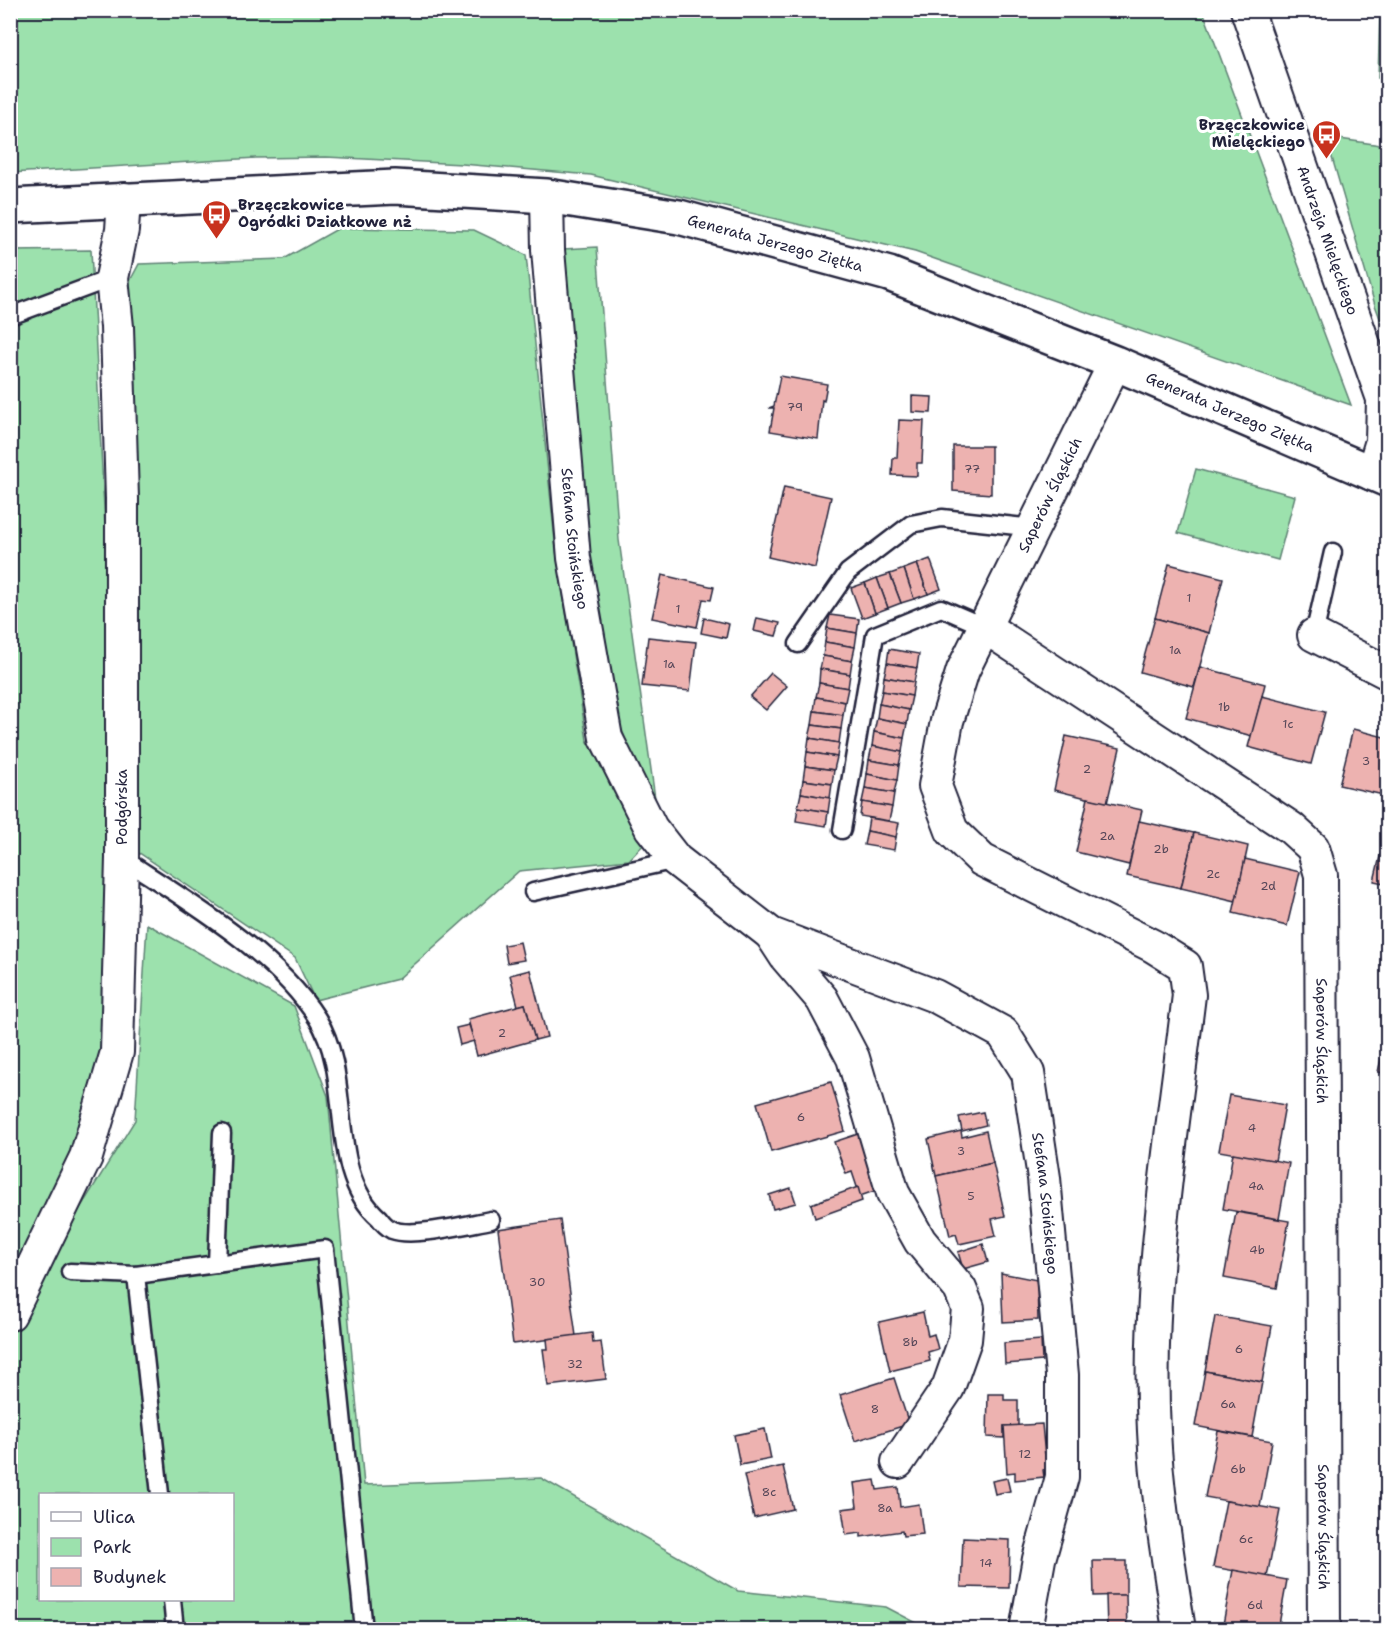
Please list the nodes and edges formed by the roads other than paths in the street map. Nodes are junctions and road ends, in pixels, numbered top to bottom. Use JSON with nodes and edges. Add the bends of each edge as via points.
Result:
{"nodes":[{"id":1,"x":1247,"y":10,"type":"edge"},
{"id":2,"x":547,"y":196,"type":"junction"},
{"id":3,"x":124,"y":199,"type":"junction"},
{"id":4,"x":10,"y":206,"type":"edge"},
{"id":5,"x":112,"y":278,"type":"junction"},
{"id":6,"x":10,"y":316,"type":"edge"},
{"id":7,"x":1115,"y":363,"type":"junction"},
{"id":8,"x":1380,"y":477,"type":"edge"},
{"id":9,"x":1034,"y":528,"type":"junction"},
{"id":10,"x":1333,"y":552,"type":"dead end"},
{"id":11,"x":985,"y":627,"type":"junction"},
{"id":12,"x":1314,"y":635,"type":"joint"},
{"id":13,"x":798,"y":644,"type":"dead end"},
{"id":14,"x":1388,"y":673,"type":"edge"},
{"id":15,"x":842,"y":830,"type":"dead end"},
{"id":16,"x":122,"y":858,"type":"junction"},
{"id":17,"x":676,"y":861,"type":"junction"},
{"id":18,"x":533,"y":892,"type":"dead end"},
{"id":19,"x":771,"y":934,"type":"junction"},
{"id":20,"x":222,"y":1133,"type":"dead end"},
{"id":21,"x":491,"y":1220,"type":"dead end"},
{"id":22,"x":217,"y":1264,"type":"junction"},
{"id":23,"x":70,"y":1272,"type":"dead end"},
{"id":24,"x":136,"y":1275,"type":"junction"},
{"id":25,"x":10,"y":1314,"type":"edge"},
{"id":26,"x":898,"y":1462,"type":"dead end"},
{"id":27,"x":160,"y":1493,"type":"edge"},
{"id":28,"x":172,"y":1601,"type":"edge"},
{"id":29,"x":175,"y":1629,"type":"edge"},
{"id":30,"x":364,"y":1629,"type":"edge"},
{"id":31,"x":1026,"y":1629,"type":"edge"},
{"id":32,"x":1179,"y":1629,"type":"edge"},
{"id":33,"x":1324,"y":1629,"type":"edge"}],
"edges":[{"from":1,"to":8,"type":"street","name":"Andrzeja Mielęckiego","via":[[1383,399]]},
{"from":2,"to":3,"type":"main road","name":"Generała Jerzego Ziętka","via":[[395,187]]},
{"from":2,"to":7,"type":"main road","name":"Generała Jerzego Ziętka","via":[[679,217],[878,271]]},
{"from":2,"to":17,"type":"street","name":"Stefana Stoińskiego","via":[[548,250],[574,558],[606,738],[651,828]]},
{"from":3,"to":4,"type":"main road","name":"Generała Jerzego Ziętka"},
{"from":3,"to":5,"type":"street"},
{"from":5,"to":6,"type":"lane"},
{"from":5,"to":16,"type":"street","name":"Podgórska","via":[[122,499]]},
{"from":7,"to":8,"type":"main road","name":"Generała Jerzego Ziętka"},
{"from":7,"to":9,"type":"street","name":"Saperów Śląskich"},
{"from":9,"to":11,"type":"street","name":"Saperów Śląskich"},
{"from":9,"to":13,"type":"lane","via":[[942,518],[911,524],[848,572]]},
{"from":10,"to":12,"type":"lane"},
{"from":11,"to":15,"type":"lane","via":[[941,608],[875,635]]},
{"from":11,"to":32,"type":"street","name":"Saperów Śląskich","via":[[963,670],[947,721],[935,786],[952,831],[982,860],[1185,966],[1189,995],[1162,1210],[1154,1430]]},
{"from":11,"to":33,"type":"street","name":"Saperów Śląskich","via":[[1291,828],[1313,848],[1321,875]]},
{"from":12,"to":14,"type":"street"},
{"from":16,"to":21,"type":"lane","via":[[203,911],[288,979],[318,1020],[337,1073],[348,1168],[366,1208],[392,1230],[421,1232]]},
{"from":16,"to":25,"type":"street","name":"Podgórska","via":[[117,1052],[87,1157]]},
{"from":17,"to":18,"type":"lane"},
{"from":17,"to":19,"type":"street","name":"Stefana Stoińskiego"},
{"from":19,"to":26,"type":"street","name":"Stefana Stoińskiego","via":[[828,1009],[853,1058],[893,1193],[920,1241],[960,1289],[968,1308],[965,1340],[948,1388]]},
{"from":19,"to":31,"type":"street","name":"Stefana Stoińskiego","via":[[935,996],[1003,1033],[1028,1072],[1044,1178],[1062,1375],[1062,1478],[1039,1559]]},
{"from":20,"to":22,"type":"lane"},
{"from":22,"to":24,"type":"lane"},
{"from":22,"to":30,"type":"lane","via":[[324,1249]]},
{"from":23,"to":24,"type":"lane"},
{"from":24,"to":27,"type":"lane"},
{"from":28,"to":29,"type":"lane"}]}
